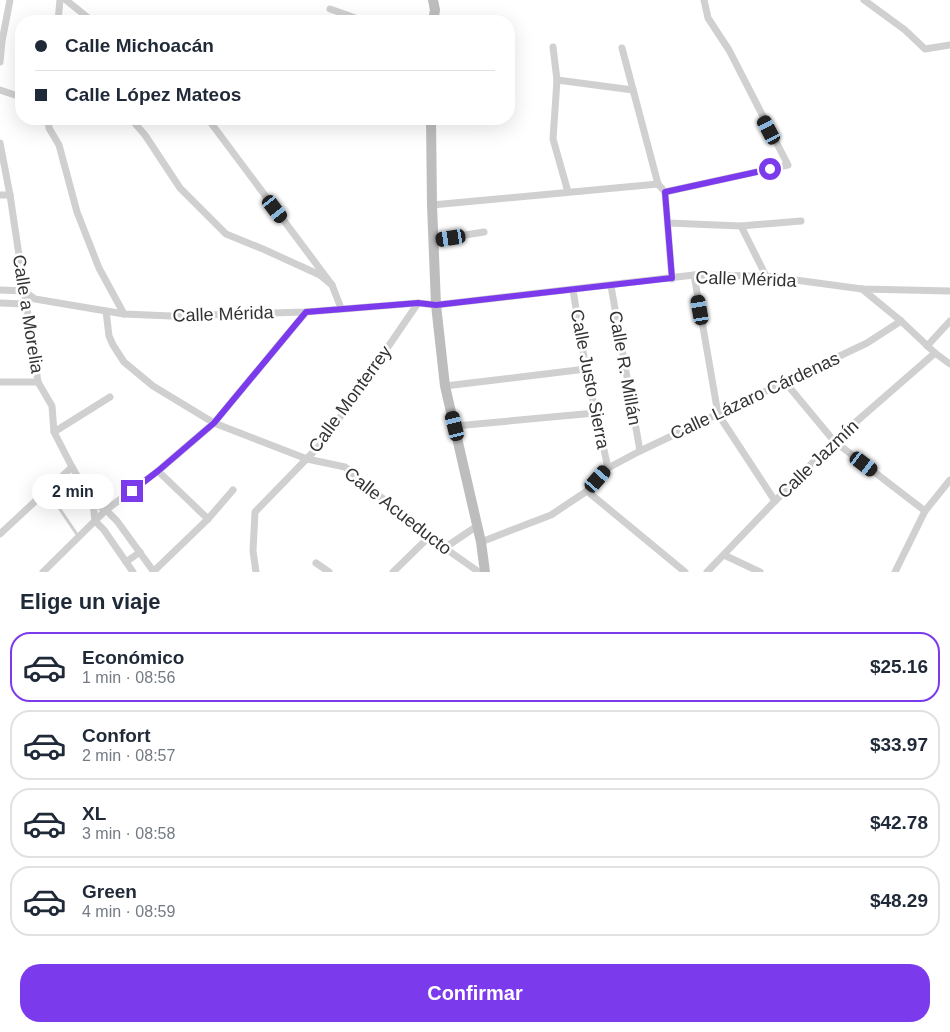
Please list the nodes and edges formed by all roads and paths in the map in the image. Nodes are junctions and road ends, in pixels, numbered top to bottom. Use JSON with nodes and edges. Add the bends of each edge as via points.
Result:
{"nodes":[{"id":1,"x":10,"y":0,"type":"edge"},
{"id":2,"x":60,"y":0,"type":"edge"},
{"id":3,"x":66,"y":0,"type":"edge"},
{"id":4,"x":433,"y":0,"type":"edge"},
{"id":5,"x":704,"y":0,"type":"edge"},
{"id":6,"x":864,"y":0,"type":"edge"},
{"id":7,"x":330,"y":8,"type":"dead end"},
{"id":8,"x":59,"y":15,"type":"edge"},
{"id":9,"x":85,"y":15,"type":"edge"},
{"id":10,"x":348,"y":15,"type":"edge"},
{"id":11,"x":435,"y":15,"type":"edge"},
{"id":12,"x":950,"y":46,"type":"edge"},
{"id":13,"x":553,"y":48,"type":"dead end"},
{"id":14,"x":622,"y":48,"type":"dead end"},
{"id":15,"x":0,"y":62,"type":"edge"},
{"id":16,"x":557,"y":80,"type":"junction"},
{"id":17,"x":0,"y":90,"type":"edge"},
{"id":18,"x":633,"y":90,"type":"junction"},
{"id":19,"x":15,"y":95,"type":"edge"},
{"id":20,"x":49,"y":125,"type":"edge"},
{"id":21,"x":136,"y":125,"type":"edge"},
{"id":22,"x":212,"y":125,"type":"edge"},
{"id":23,"x":431,"y":125,"type":"edge"},
{"id":24,"x":0,"y":143,"type":"edge"},
{"id":25,"x":658,"y":184,"type":"junction"},
{"id":26,"x":568,"y":192,"type":"junction"},
{"id":27,"x":665,"y":192,"type":"junction"},
{"id":28,"x":0,"y":195,"type":"edge"},
{"id":29,"x":10,"y":195,"type":"junction"},
{"id":30,"x":432,"y":205,"type":"junction"},
{"id":31,"x":801,"y":221,"type":"dead end"},
{"id":32,"x":668,"y":223,"type":"junction"},
{"id":33,"x":741,"y":226,"type":"junction"},
{"id":34,"x":484,"y":232,"type":"dead end"},
{"id":35,"x":434,"y":240,"type":"junction"},
{"id":36,"x":694,"y":276,"type":"junction"},
{"id":37,"x":766,"y":276,"type":"junction"},
{"id":38,"x":672,"y":278,"type":"junction"},
{"id":39,"x":332,"y":285,"type":"junction"},
{"id":40,"x":611,"y":286,"type":"junction"},
{"id":41,"x":862,"y":289,"type":"junction"},
{"id":42,"x":0,"y":290,"type":"edge"},
{"id":43,"x":573,"y":290,"type":"junction"},
{"id":44,"x":24,"y":291,"type":"junction"},
{"id":45,"x":950,"y":291,"type":"edge"},
{"id":46,"x":35,"y":299,"type":"junction"},
{"id":47,"x":0,"y":302,"type":"edge"},
{"id":48,"x":418,"y":303,"type":"junction"},
{"id":49,"x":26,"y":304,"type":"junction"},
{"id":50,"x":436,"y":305,"type":"junction"},
{"id":51,"x":341,"y":308,"type":"junction"},
{"id":52,"x":106,"y":310,"type":"junction"},
{"id":53,"x":306,"y":312,"type":"junction"},
{"id":54,"x":124,"y":314,"type":"junction"},
{"id":55,"x":901,"y":321,"type":"junction"},
{"id":56,"x":950,"y":321,"type":"edge"},
{"id":57,"x":927,"y":346,"type":"junction"},
{"id":58,"x":935,"y":353,"type":"junction"},
{"id":59,"x":950,"y":364,"type":"edge"},
{"id":60,"x":586,"y":369,"type":"junction"},
{"id":61,"x":0,"y":382,"type":"edge"},
{"id":62,"x":38,"y":382,"type":"junction"},
{"id":63,"x":785,"y":382,"type":"junction"},
{"id":64,"x":445,"y":386,"type":"junction"},
{"id":65,"x":110,"y":397,"type":"dead end"},
{"id":66,"x":595,"y":413,"type":"junction"},
{"id":67,"x":718,"y":414,"type":"junction"},
{"id":68,"x":214,"y":423,"type":"junction"},
{"id":69,"x":455,"y":426,"type":"junction"},
{"id":70,"x":54,"y":432,"type":"junction"},
{"id":71,"x":834,"y":441,"type":"junction"},
{"id":72,"x":640,"y":451,"type":"junction"},
{"id":73,"x":307,"y":459,"type":"junction"},
{"id":74,"x":72,"y":467,"type":"junction"},
{"id":75,"x":608,"y":468,"type":"junction"},
{"id":76,"x":158,"y":471,"type":"junction"},
{"id":77,"x":950,"y":480,"type":"edge"},
{"id":78,"x":47,"y":490,"type":"junction"},
{"id":79,"x":233,"y":490,"type":"dead end"},
{"id":80,"x":588,"y":491,"type":"junction"},
{"id":81,"x":775,"y":501,"type":"junction"},
{"id":82,"x":93,"y":503,"type":"junction"},
{"id":83,"x":106,"y":510,"type":"junction"},
{"id":84,"x":925,"y":511,"type":"junction"},
{"id":85,"x":208,"y":519,"type":"junction"},
{"id":86,"x":95,"y":521,"type":"junction"},
{"id":87,"x":0,"y":522,"type":"edge"},
{"id":88,"x":477,"y":526,"type":"junction"},
{"id":89,"x":3,"y":531,"type":"edge"},
{"id":90,"x":78,"y":537,"type":"junction"},
{"id":91,"x":429,"y":538,"type":"junction"},
{"id":92,"x":481,"y":542,"type":"junction"},
{"id":93,"x":443,"y":549,"type":"junction"},
{"id":94,"x":140,"y":552,"type":"junction"},
{"id":95,"x":724,"y":555,"type":"junction"},
{"id":96,"x":126,"y":562,"type":"junction"},
{"id":97,"x":316,"y":563,"type":"dead end"},
{"id":98,"x":43,"y":572,"type":"edge"},
{"id":99,"x":133,"y":572,"type":"edge"},
{"id":100,"x":154,"y":572,"type":"edge"},
{"id":101,"x":256,"y":572,"type":"edge"},
{"id":102,"x":329,"y":572,"type":"edge"},
{"id":103,"x":393,"y":572,"type":"edge"},
{"id":104,"x":479,"y":572,"type":"edge"},
{"id":105,"x":485,"y":572,"type":"edge"},
{"id":106,"x":685,"y":572,"type":"edge"},
{"id":107,"x":707,"y":572,"type":"edge"},
{"id":108,"x":760,"y":572,"type":"edge"},
{"id":109,"x":895,"y":572,"type":"edge"}],
"edges":[{"from":1,"to":15,"type":"street"},
{"from":2,"to":8,"type":"street"},
{"from":3,"to":9,"type":"street"},
{"from":4,"to":11,"type":"street"},
{"from":5,"to":27,"type":"street","via":[[708,18],[729,50],[788,165]]},
{"from":6,"to":12,"type":"street","via":[[925,49]]},
{"from":7,"to":10,"type":"street"},
{"from":13,"to":16,"type":"street"},
{"from":14,"to":18,"type":"street"},
{"from":16,"to":18,"type":"street"},
{"from":16,"to":26,"type":"street","via":[[553,139]]},
{"from":17,"to":19,"type":"street"},
{"from":18,"to":25,"type":"street"},
{"from":20,"to":54,"type":"street","via":[[59,145],[77,212],[99,268]]},
{"from":21,"to":39,"type":"street","via":[[180,188],[226,234],[320,275]]},
{"from":22,"to":39,"type":"street"},
{"from":23,"to":30,"type":"street"},
{"from":24,"to":29,"type":"street","name":"Calle a Morelia"},
{"from":25,"to":26,"type":"street"},
{"from":25,"to":27,"type":"street"},
{"from":26,"to":30,"type":"street"},
{"from":27,"to":32,"type":"street"},
{"from":28,"to":29,"type":"street"},
{"from":29,"to":44,"type":"street","name":"Calle a Morelia"},
{"from":30,"to":35,"type":"street"},
{"from":31,"to":33,"type":"street"},
{"from":32,"to":33,"type":"street"},
{"from":32,"to":38,"type":"street"},
{"from":33,"to":37,"type":"street"},
{"from":34,"to":35,"type":"street"},
{"from":35,"to":50,"type":"street"},
{"from":36,"to":37,"type":"street","name":"Calle Mérida"},
{"from":36,"to":38,"type":"street","name":"Calle Mérida"},
{"from":36,"to":67,"type":"street"},
{"from":37,"to":41,"type":"street","name":"Calle Mérida"},
{"from":38,"to":40,"type":"street","name":"Calle Mérida"},
{"from":39,"to":51,"type":"street"},
{"from":40,"to":43,"type":"street","name":"Calle Mérida"},
{"from":40,"to":72,"type":"street","name":"Calle R. Millán"},
{"from":41,"to":45,"type":"street","name":"Calle Mérida"},
{"from":41,"to":55,"type":"street"},
{"from":42,"to":44,"type":"street"},
{"from":43,"to":50,"type":"street","name":"Calle Mérida"},
{"from":43,"to":60,"type":"street","name":"Calle Justo Sierra"},
{"from":44,"to":46,"type":"street","name":"Calle Mérida"},
{"from":44,"to":49,"type":"street","name":"Calle a Morelia"},
{"from":46,"to":49,"type":"street"},
{"from":46,"to":52,"type":"street","name":"Calle Mérida"},
{"from":47,"to":49,"type":"street"},
{"from":48,"to":50,"type":"street","name":"Calle Mérida"},
{"from":48,"to":51,"type":"street","name":"Calle Mérida"},
{"from":48,"to":73,"type":"street","name":"Calle Monterrey","via":[[323,442]]},
{"from":49,"to":62,"type":"street","name":"Calle a Morelia"},
{"from":50,"to":64,"type":"street"},
{"from":51,"to":53,"type":"street","name":"Calle Mérida"},
{"from":52,"to":54,"type":"street","name":"Calle Mérida"},
{"from":52,"to":68,"type":"street","name":"Calle Acueducto","via":[[112,345],[124,362],[153,386]]},
{"from":53,"to":54,"type":"street","name":"Calle Mérida","via":[[171,316]]},
{"from":53,"to":68,"type":"street"},
{"from":55,"to":57,"type":"street"},
{"from":55,"to":63,"type":"street","name":"Calle Lázaro Cárdenas","via":[[867,343]]},
{"from":56,"to":57,"type":"street"},
{"from":57,"to":58,"type":"street"},
{"from":58,"to":59,"type":"street"},
{"from":58,"to":71,"type":"street","name":"Calle Jazmín"},
{"from":60,"to":64,"type":"street"},
{"from":60,"to":66,"type":"street","name":"Calle Justo Sierra"},
{"from":61,"to":62,"type":"street"},
{"from":62,"to":70,"type":"street","name":"Calle a Morelia","via":[[52,406]]},
{"from":63,"to":67,"type":"street","name":"Calle Lázaro Cárdenas"},
{"from":63,"to":71,"type":"street"},
{"from":64,"to":69,"type":"street"},
{"from":65,"to":70,"type":"street"},
{"from":66,"to":69,"type":"street"},
{"from":66,"to":75,"type":"street","name":"Calle Justo Sierra"},
{"from":67,"to":72,"type":"street","name":"Calle Lázaro Cárdenas"},
{"from":67,"to":81,"type":"street"},
{"from":68,"to":73,"type":"street","name":"Calle Acueducto"},
{"from":68,"to":76,"type":"street"},
{"from":69,"to":88,"type":"street"},
{"from":70,"to":74,"type":"street","name":"Calle a Morelia"},
{"from":71,"to":81,"type":"street","name":"Calle Jazmín"},
{"from":71,"to":84,"type":"street"},
{"from":72,"to":75,"type":"street","name":"Calle Lázaro Cárdenas"},
{"from":73,"to":91,"type":"street","name":"Calle Acueducto","via":[[346,466]]},
{"from":73,"to":101,"type":"street","name":"Calle Monterrey","via":[[255,512],[253,551]]},
{"from":74,"to":78,"type":"street"},
{"from":74,"to":82,"type":"street","name":"Calle a Morelia"},
{"from":75,"to":80,"type":"street"},
{"from":76,"to":83,"type":"street"},
{"from":76,"to":85,"type":"street"},
{"from":77,"to":84,"type":"street"},
{"from":78,"to":89,"type":"street"},
{"from":78,"to":90,"type":"lane"},
{"from":79,"to":85,"type":"street"},
{"from":80,"to":92,"type":"street","via":[[551,515]]},
{"from":80,"to":106,"type":"street"},
{"from":81,"to":95,"type":"street","name":"Calle Jazmín"},
{"from":82,"to":83,"type":"street"},
{"from":82,"to":86,"type":"street","name":"Calle a Morelia"},
{"from":83,"to":86,"type":"street"},
{"from":83,"to":94,"type":"street"},
{"from":84,"to":109,"type":"street"},
{"from":85,"to":100,"type":"street"},
{"from":86,"to":90,"type":"street"},
{"from":86,"to":96,"type":"street"},
{"from":87,"to":89,"type":"street"},
{"from":88,"to":92,"type":"street"},
{"from":88,"to":93,"type":"street"},
{"from":90,"to":98,"type":"street"},
{"from":91,"to":93,"type":"street","name":"Calle Acueducto"},
{"from":91,"to":103,"type":"street"},
{"from":92,"to":105,"type":"street"},
{"from":93,"to":104,"type":"street","name":"Calle Acueducto"},
{"from":94,"to":96,"type":"street"},
{"from":94,"to":100,"type":"street"},
{"from":95,"to":107,"type":"street","name":"Calle Jazmín"},
{"from":95,"to":108,"type":"street"},
{"from":96,"to":99,"type":"street"},
{"from":97,"to":102,"type":"street"}]}
